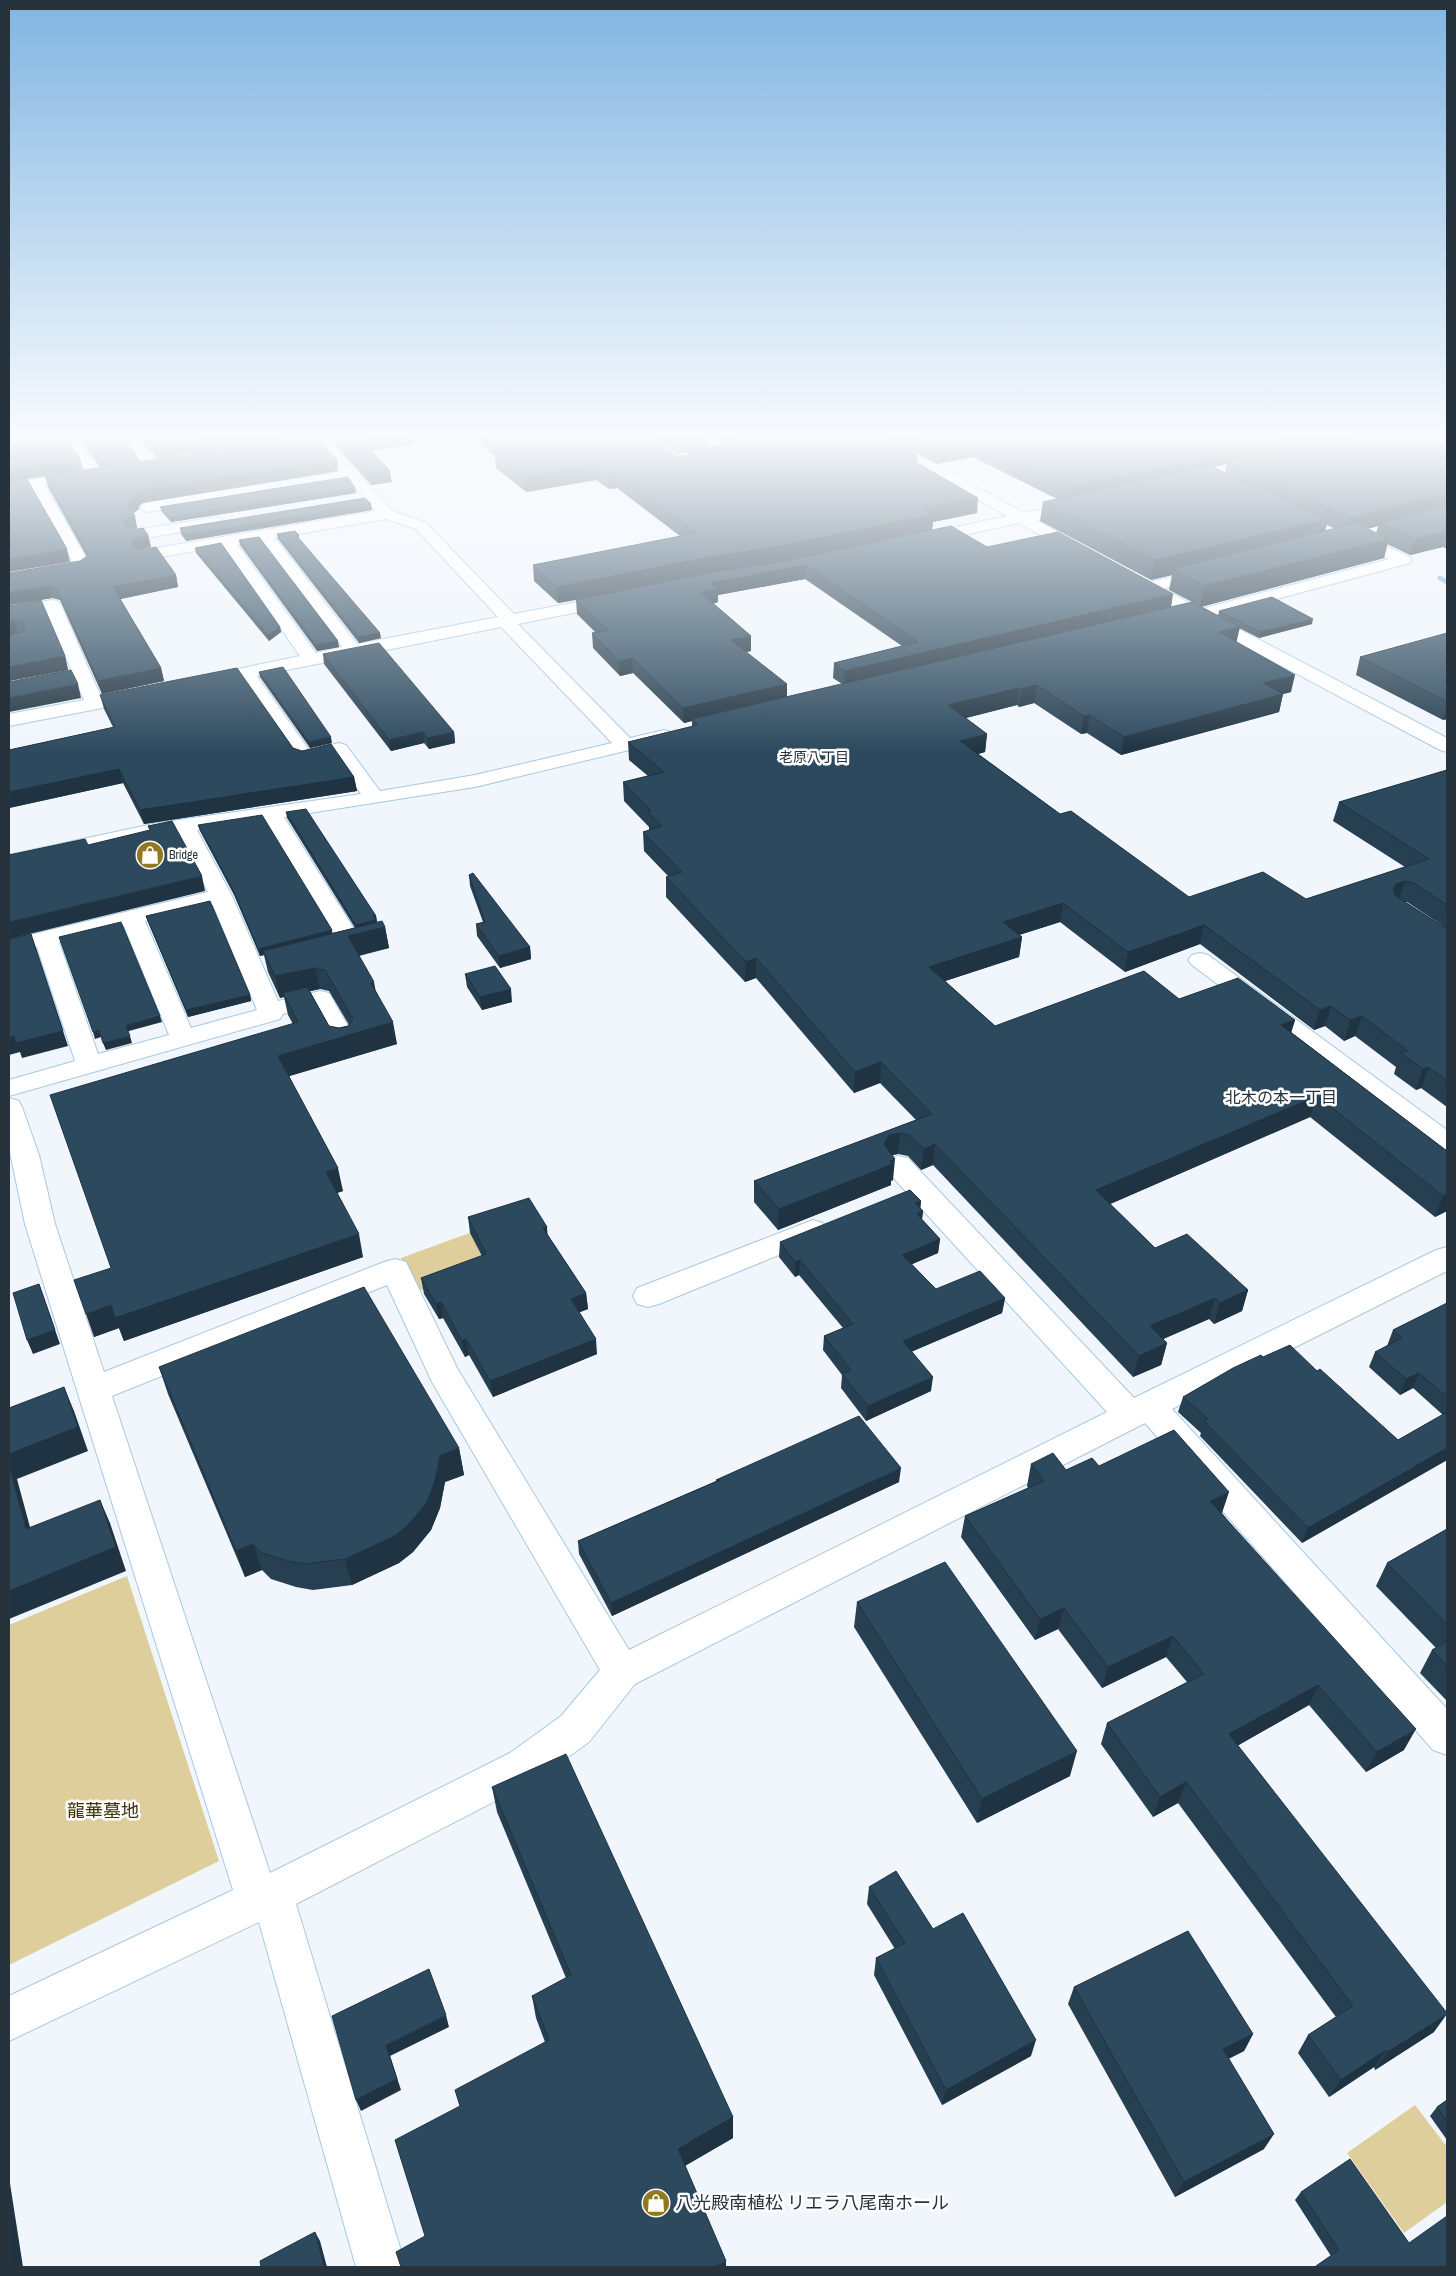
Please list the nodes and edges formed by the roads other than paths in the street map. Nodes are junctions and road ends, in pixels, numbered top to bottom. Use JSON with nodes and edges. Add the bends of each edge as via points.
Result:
{"nodes":[{"id":1,"x":69,"y":541,"type":"edge"},
{"id":2,"x":227,"y":541,"type":"edge"},
{"id":3,"x":228,"y":541,"type":"edge"},
{"id":4,"x":270,"y":541,"type":"edge"},
{"id":5,"x":434,"y":541,"type":"edge"},
{"id":6,"x":914,"y":541,"type":"edge"},
{"id":7,"x":1062,"y":541,"type":"edge"},
{"id":8,"x":1363,"y":541,"type":"edge"},
{"id":9,"x":905,"y":543,"type":"edge"},
{"id":10,"x":144,"y":555,"type":"edge"},
{"id":11,"x":1097,"y":560,"type":"edge"},
{"id":12,"x":1223,"y":569,"type":"edge"},
{"id":13,"x":1122,"y":574,"type":"edge"},
{"id":14,"x":9,"y":579,"type":"edge"},
{"id":15,"x":1148,"y":588,"type":"junction"},
{"id":16,"x":624,"y":597,"type":"edge"},
{"id":17,"x":9,"y":612,"type":"edge"},
{"id":18,"x":1194,"y":613,"type":"junction"},
{"id":19,"x":1162,"y":618,"type":"edge"},
{"id":20,"x":509,"y":621,"type":"junction"},
{"id":21,"x":353,"y":650,"type":"junction"},
{"id":22,"x":311,"y":659,"type":"junction"},
{"id":23,"x":246,"y":673,"type":"junction"},
{"id":24,"x":82,"y":674,"type":"junction"},
{"id":25,"x":64,"y":678,"type":"edge"},
{"id":26,"x":183,"y":686,"type":"edge"},
{"id":27,"x":154,"y":692,"type":"edge"},
{"id":28,"x":95,"y":704,"type":"junction"},
{"id":29,"x":9,"y":720,"type":"edge"},
{"id":30,"x":683,"y":732,"type":"edge"},
{"id":31,"x":625,"y":745,"type":"junction"},
{"id":32,"x":1447,"y":746,"type":"edge"},
{"id":33,"x":375,"y":798,"type":"junction"},
{"id":34,"x":270,"y":812,"type":"junction"},
{"id":35,"x":184,"y":825,"type":"junction"},
{"id":36,"x":9,"y":862,"type":"edge"},
{"id":37,"x":221,"y":896,"type":"junction"},
{"id":38,"x":132,"y":917,"type":"junction"},
{"id":39,"x":46,"y":938,"type":"junction"},
{"id":40,"x":350,"y":942,"type":"edge"},
{"id":41,"x":9,"y":947,"type":"edge"},
{"id":42,"x":1200,"y":960,"type":"dead end"},
{"id":43,"x":269,"y":1010,"type":"junction"},
{"id":44,"x":184,"y":1039,"type":"junction"},
{"id":45,"x":343,"y":1040,"type":"edge"},
{"id":46,"x":89,"y":1065,"type":"junction"},
{"id":47,"x":9,"y":1088,"type":"edge"},
{"id":48,"x":9,"y":1107,"type":"edge"},
{"id":49,"x":1447,"y":1143,"type":"edge"},
{"id":50,"x":898,"y":1165,"type":"dead end"},
{"id":51,"x":838,"y":1220,"type":"edge"},
{"id":52,"x":1447,"y":1258,"type":"edge"},
{"id":53,"x":648,"y":1296,"type":"dead end"},
{"id":54,"x":92,"y":1390,"type":"junction"},
{"id":55,"x":1139,"y":1410,"type":"junction"},
{"id":56,"x":622,"y":1672,"type":"junction"},
{"id":57,"x":1447,"y":1737,"type":"edge"},
{"id":58,"x":265,"y":1898,"type":"junction"},
{"id":59,"x":9,"y":2019,"type":"edge"},
{"id":60,"x":380,"y":2267,"type":"edge"}],
"edges":[{"from":1,"to":14,"type":"street","via":[[83,566]]},
{"from":2,"to":10,"type":"street"},
{"from":3,"to":22,"type":"street"},
{"from":4,"to":21,"type":"street"},
{"from":5,"to":20,"type":"street"},
{"from":6,"to":9,"type":"street"},
{"from":7,"to":11,"type":"street"},
{"from":8,"to":18,"type":"street","via":[[1404,560]]},
{"from":12,"to":15,"type":"street"},
{"from":13,"to":15,"type":"street"},
{"from":15,"to":18,"type":"street"},
{"from":16,"to":20,"type":"street"},
{"from":17,"to":24,"type":"street","via":[[52,604]]},
{"from":18,"to":19,"type":"street"},
{"from":18,"to":32,"type":"street"},
{"from":20,"to":21,"type":"street"},
{"from":20,"to":31,"type":"street"},
{"from":21,"to":22,"type":"street"},
{"from":22,"to":23,"type":"street"},
{"from":23,"to":26,"type":"street"},
{"from":23,"to":33,"type":"street","via":[[304,757],[339,749]]},
{"from":24,"to":25,"type":"street"},
{"from":24,"to":28,"type":"street"},
{"from":27,"to":28,"type":"street"},
{"from":28,"to":29,"type":"street"},
{"from":30,"to":31,"type":"street"},
{"from":31,"to":33,"type":"street","via":[[475,781]]},
{"from":33,"to":34,"type":"street"},
{"from":34,"to":35,"type":"street"},
{"from":34,"to":40,"type":"street"},
{"from":35,"to":36,"type":"street"},
{"from":35,"to":37,"type":"street"},
{"from":37,"to":38,"type":"street"},
{"from":37,"to":43,"type":"street","via":[[260,965]]},
{"from":38,"to":39,"type":"street"},
{"from":38,"to":44,"type":"street"},
{"from":39,"to":41,"type":"street"},
{"from":39,"to":46,"type":"street"},
{"from":42,"to":49,"type":"street"},
{"from":43,"to":44,"type":"street","via":[[271,1014]]},
{"from":43,"to":45,"type":"street","via":[[320,998]]},
{"from":44,"to":46,"type":"street"},
{"from":46,"to":47,"type":"street"},
{"from":48,"to":54,"type":"street","via":[[25,1155],[40,1224]]},
{"from":50,"to":55,"type":"street","via":[[906,1193]]},
{"from":51,"to":53,"type":"street"},
{"from":52,"to":55,"type":"street"},
{"from":54,"to":56,"type":"street","via":[[395,1270],[443,1373]]},
{"from":54,"to":58,"type":"street"},
{"from":55,"to":56,"type":"street"},
{"from":55,"to":57,"type":"street"},
{"from":56,"to":58,"type":"street","via":[[575,1729],[524,1766]]},
{"from":58,"to":59,"type":"street"},
{"from":58,"to":60,"type":"street"}]}
